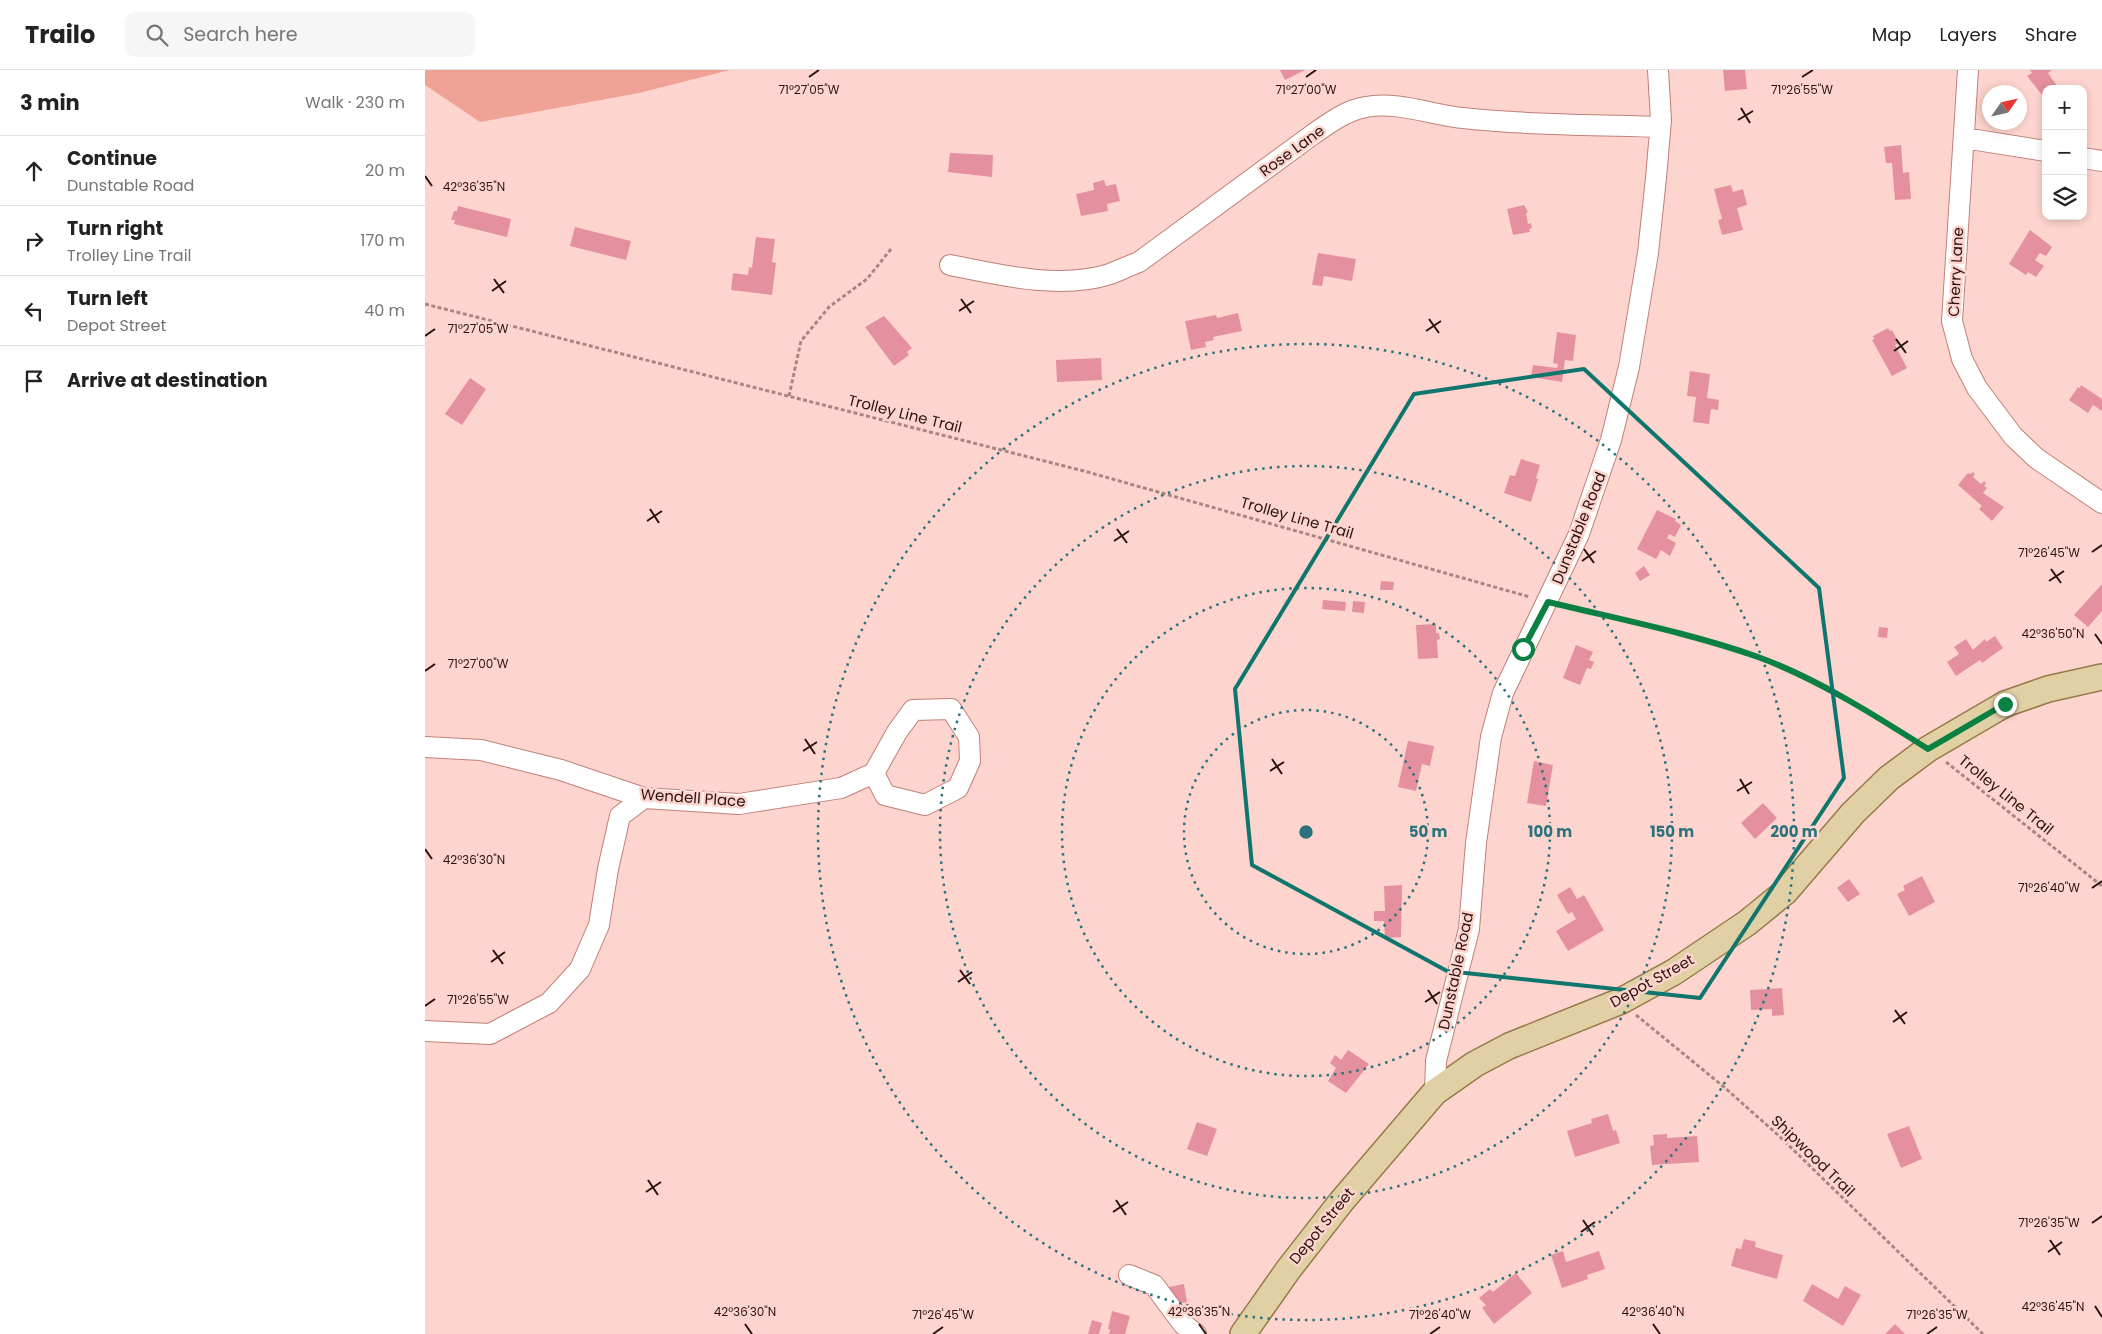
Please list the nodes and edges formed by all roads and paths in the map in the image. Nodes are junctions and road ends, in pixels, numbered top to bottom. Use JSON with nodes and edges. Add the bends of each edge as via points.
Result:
{"nodes":[{"id":1,"x":1658,"y":70,"type":"edge"},
{"id":2,"x":1968,"y":70,"type":"edge"},
{"id":3,"x":1660,"y":127,"type":"junction"},
{"id":4,"x":1964,"y":138,"type":"junction"},
{"id":5,"x":2042,"y":150,"type":"edge"},
{"id":6,"x":2087,"y":159,"type":"edge"},
{"id":7,"x":2102,"y":161,"type":"edge"},
{"id":8,"x":891,"y":249,"type":"dead end"},
{"id":9,"x":950,"y":265,"type":"dead end"},
{"id":10,"x":425,"y":304,"type":"edge"},
{"id":11,"x":789,"y":396,"type":"junction"},
{"id":12,"x":2102,"y":503,"type":"edge"},
{"id":13,"x":1548,"y":602,"type":"junction"},
{"id":14,"x":2102,"y":676,"type":"edge"},
{"id":15,"x":425,"y":747,"type":"edge"},
{"id":16,"x":1928,"y":749,"type":"junction"},
{"id":17,"x":874,"y":773,"type":"junction"},
{"id":18,"x":644,"y":798,"type":"junction"},
{"id":19,"x":2102,"y":886,"type":"edge"},
{"id":20,"x":1621,"y":1001,"type":"junction"},
{"id":21,"x":425,"y":1031,"type":"edge"},
{"id":22,"x":1435,"y":1092,"type":"junction"},
{"id":23,"x":1129,"y":1275,"type":"dead end"},
{"id":24,"x":1196,"y":1334,"type":"edge"},
{"id":25,"x":1243,"y":1334,"type":"edge"},
{"id":26,"x":1983,"y":1334,"type":"edge"}],
"edges":[{"from":1,"to":3,"type":"street","name":"Dunstable Road"},
{"from":2,"to":4,"type":"street","name":"Cherry Lane"},
{"from":3,"to":9,"type":"street","name":"Rose Lane","via":[[1561,125],[1462,118],[1387,106],[1365,107],[1341,116],[1312,135],[1139,262],[1109,274],[1058,281],[1009,277]]},
{"from":3,"to":13,"type":"street","name":"Dunstable Road","via":[[1648,253],[1629,367],[1596,488]]},
{"from":4,"to":5,"type":"street"},
{"from":4,"to":12,"type":"street","name":"Cherry Lane","via":[[1952,321],[1962,359],[1987,403],[2013,436],[2037,458]]},
{"from":6,"to":7,"type":"street"},
{"from":8,"to":11,"type":"path","via":[[867,279],[829,307],[801,341]]},
{"from":10,"to":11,"type":"path","name":"Trolley Line Trail"},
{"from":11,"to":13,"type":"path","name":"Trolley Line Trail","via":[[1208,505]]},
{"from":13,"to":16,"type":"path","name":"Trolley Line Trail","via":[[1759,657],[1817,684]]},
{"from":13,"to":22,"type":"street","name":"Dunstable Road","via":[[1503,693],[1491,737],[1478,823],[1469,929],[1437,1061]]},
{"from":14,"to":16,"type":"main road","name":"Depot Street","via":[[2005,704]]},
{"from":15,"to":18,"type":"street","name":"Wendell Place","via":[[481,750],[561,770]]},
{"from":16,"to":19,"type":"path","name":"Trolley Line Trail"},
{"from":16,"to":20,"type":"main road","name":"Depot Street","via":[[1889,778],[1777,898],[1747,923],[1674,972]]},
{"from":17,"to":17,"type":"street","via":[[913,710],[951,708],[969,737],[970,761],[958,788],[925,805],[885,795]]},
{"from":17,"to":18,"type":"street","name":"Wendell Place","via":[[841,788],[739,804]]},
{"from":18,"to":21,"type":"street","via":[[620,816],[599,925],[580,969],[549,1003],[490,1034]]},
{"from":20,"to":22,"type":"main road","name":"Depot Street","via":[[1509,1046],[1475,1064]]},
{"from":20,"to":26,"type":"path","name":"Shipwood Trail","via":[[1778,1135]]},
{"from":22,"to":25,"type":"main road","name":"Depot Street","via":[[1341,1202]]},
{"from":23,"to":24,"type":"street","via":[[1154,1285],[1183,1324]]}]}
